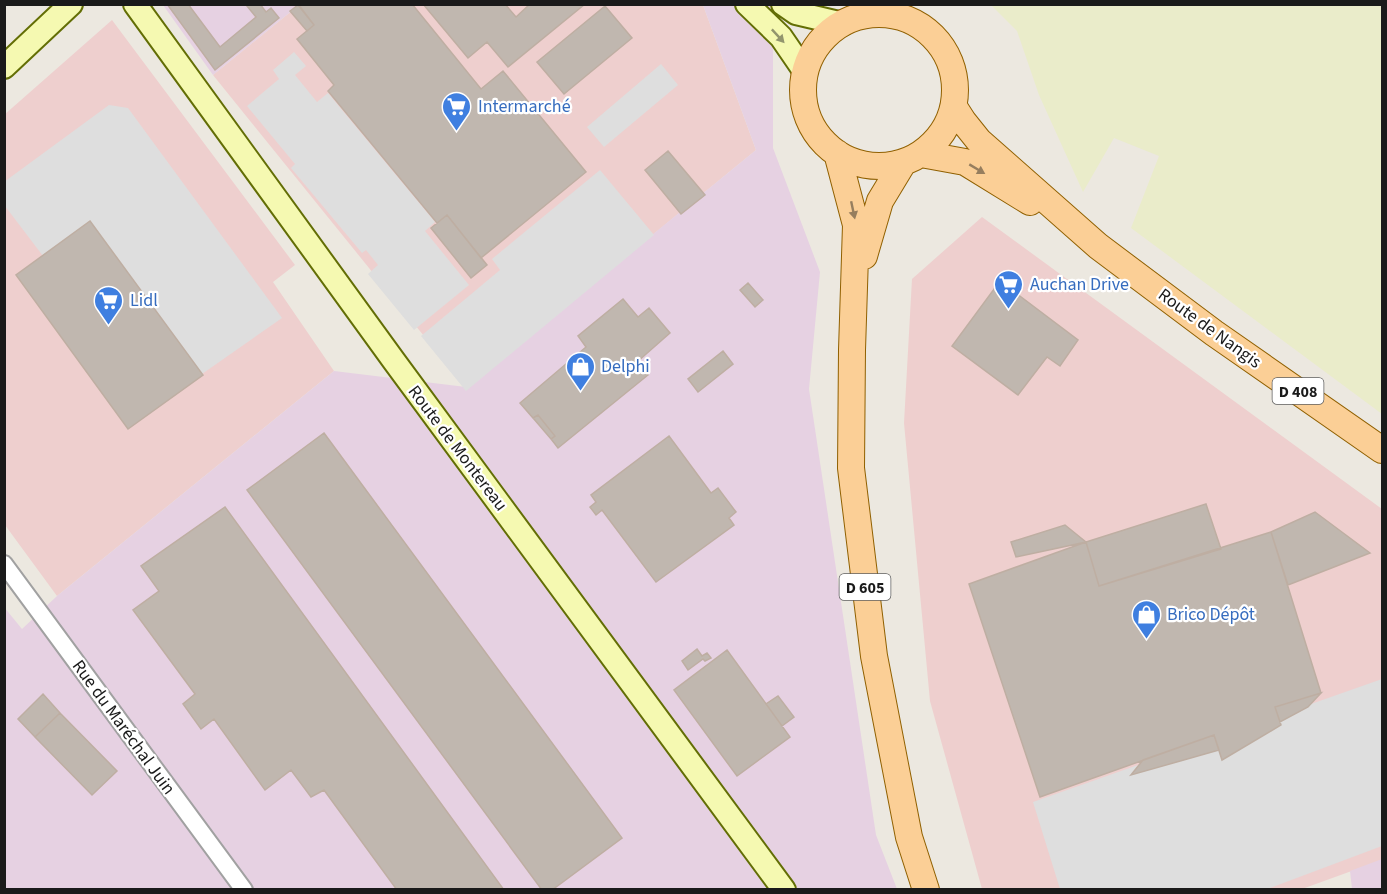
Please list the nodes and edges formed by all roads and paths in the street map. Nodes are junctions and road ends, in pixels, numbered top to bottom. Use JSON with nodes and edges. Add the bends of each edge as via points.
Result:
{"nodes":[{"id":1,"x":71,"y":4,"type":"edge"},
{"id":2,"x":135,"y":4,"type":"edge"},
{"id":3,"x":747,"y":4,"type":"edge"},
{"id":4,"x":783,"y":4,"type":"edge"},
{"id":5,"x":855,"y":16,"type":"edge"},
{"id":6,"x":919,"y":16,"type":"edge"},
{"id":7,"x":4,"y":67,"type":"edge"},
{"id":8,"x":805,"y":72,"type":"junction"},
{"id":9,"x":954,"y":107,"type":"junction"},
{"id":10,"x":837,"y":153,"type":"junction"},
{"id":11,"x":912,"y":158,"type":"junction"},
{"id":12,"x":1098,"y":246,"type":"junction"},
{"id":13,"x":856,"y":279,"type":"junction"},
{"id":14,"x":1383,"y":450,"type":"edge"},
{"id":15,"x":4,"y":564,"type":"edge"},
{"id":16,"x":244,"y":890,"type":"edge"},
{"id":17,"x":784,"y":890,"type":"edge"},
{"id":18,"x":926,"y":890,"type":"edge"}],
"edges":[{"from":1,"to":7,"type":"main road"},
{"from":2,"to":17,"type":"main road","name":"Route de Montereau"},
{"from":3,"to":8,"type":"main road","one_way":true,"via":[[781,37]]},
{"from":4,"to":5,"type":"main road","via":[[796,13]]},
{"from":5,"to":6,"type":"main road","via":[[886,14],[911,21]]},
{"from":5,"to":8,"type":"main road","via":[[825,37]]},
{"from":6,"to":9,"type":"main road","via":[[954,69]]},
{"from":8,"to":10,"type":"main road","via":[[802,89],[810,123]]},
{"from":9,"to":11,"type":"main road","via":[[936,141]]},
{"from":9,"to":12,"type":"main road","name":"Route de Nangis","number":"D 408","via":[[979,141]]},
{"from":10,"to":11,"type":"main road","via":[[868,166],[885,166]]},
{"from":10,"to":13,"type":"main road","number":"D 605","one_way":true,"via":[[856,225]]},
{"from":11,"to":12,"type":"main road","name":"Route de Nangis","number":"D 408","one_way":true,"via":[[964,162]]},
{"from":11,"to":13,"type":"main road","number":"D 605","via":[[879,201]]},
{"from":12,"to":14,"type":"main road","name":"Route de Nangis","number":"D 408","via":[[1214,333]]},
{"from":13,"to":18,"type":"main road","number":"D 605","via":[[852,479],[874,656],[909,837]]},
{"from":15,"to":16,"type":"street","name":"Rue du Maréchal Juin"}]}
